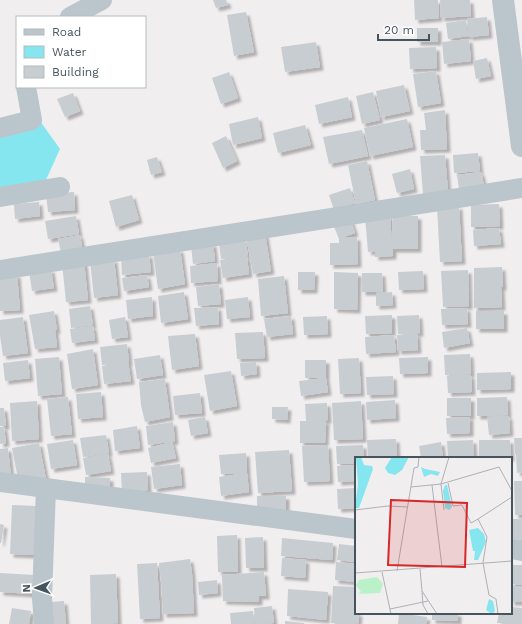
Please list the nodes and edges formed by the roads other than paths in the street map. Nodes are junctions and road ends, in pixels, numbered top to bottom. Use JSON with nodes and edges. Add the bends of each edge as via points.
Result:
{"nodes":[{"id":1,"x":102,"y":0,"type":"edge"},
{"id":2,"x":503,"y":0,"type":"edge"},
{"id":3,"x":72,"y":16,"type":"edge"},
{"id":4,"x":26,"y":88,"type":"edge"},
{"id":5,"x":0,"y":128,"type":"edge"},
{"id":6,"x":522,"y":146,"type":"edge"},
{"id":7,"x":60,"y":187,"type":"dead end"},
{"id":8,"x":522,"y":188,"type":"edge"},
{"id":9,"x":0,"y":197,"type":"edge"},
{"id":10,"x":0,"y":270,"type":"edge"},
{"id":11,"x":0,"y":482,"type":"edge"},
{"id":12,"x":46,"y":488,"type":"junction"},
{"id":13,"x":355,"y":529,"type":"edge"},
{"id":14,"x":512,"y":550,"type":"edge"},
{"id":15,"x":522,"y":551,"type":"edge"},
{"id":16,"x":44,"y":624,"type":"edge"}],
"edges":[{"from":1,"to":3,"type":"street"},
{"from":2,"to":6,"type":"street"},
{"from":4,"to":5,"type":"street","via":[[32,120]]},
{"from":7,"to":9,"type":"street"},
{"from":8,"to":10,"type":"street"},
{"from":11,"to":12,"type":"street"},
{"from":12,"to":13,"type":"street"},
{"from":12,"to":16,"type":"street","via":[[42,598]]},
{"from":14,"to":15,"type":"street"}]}
